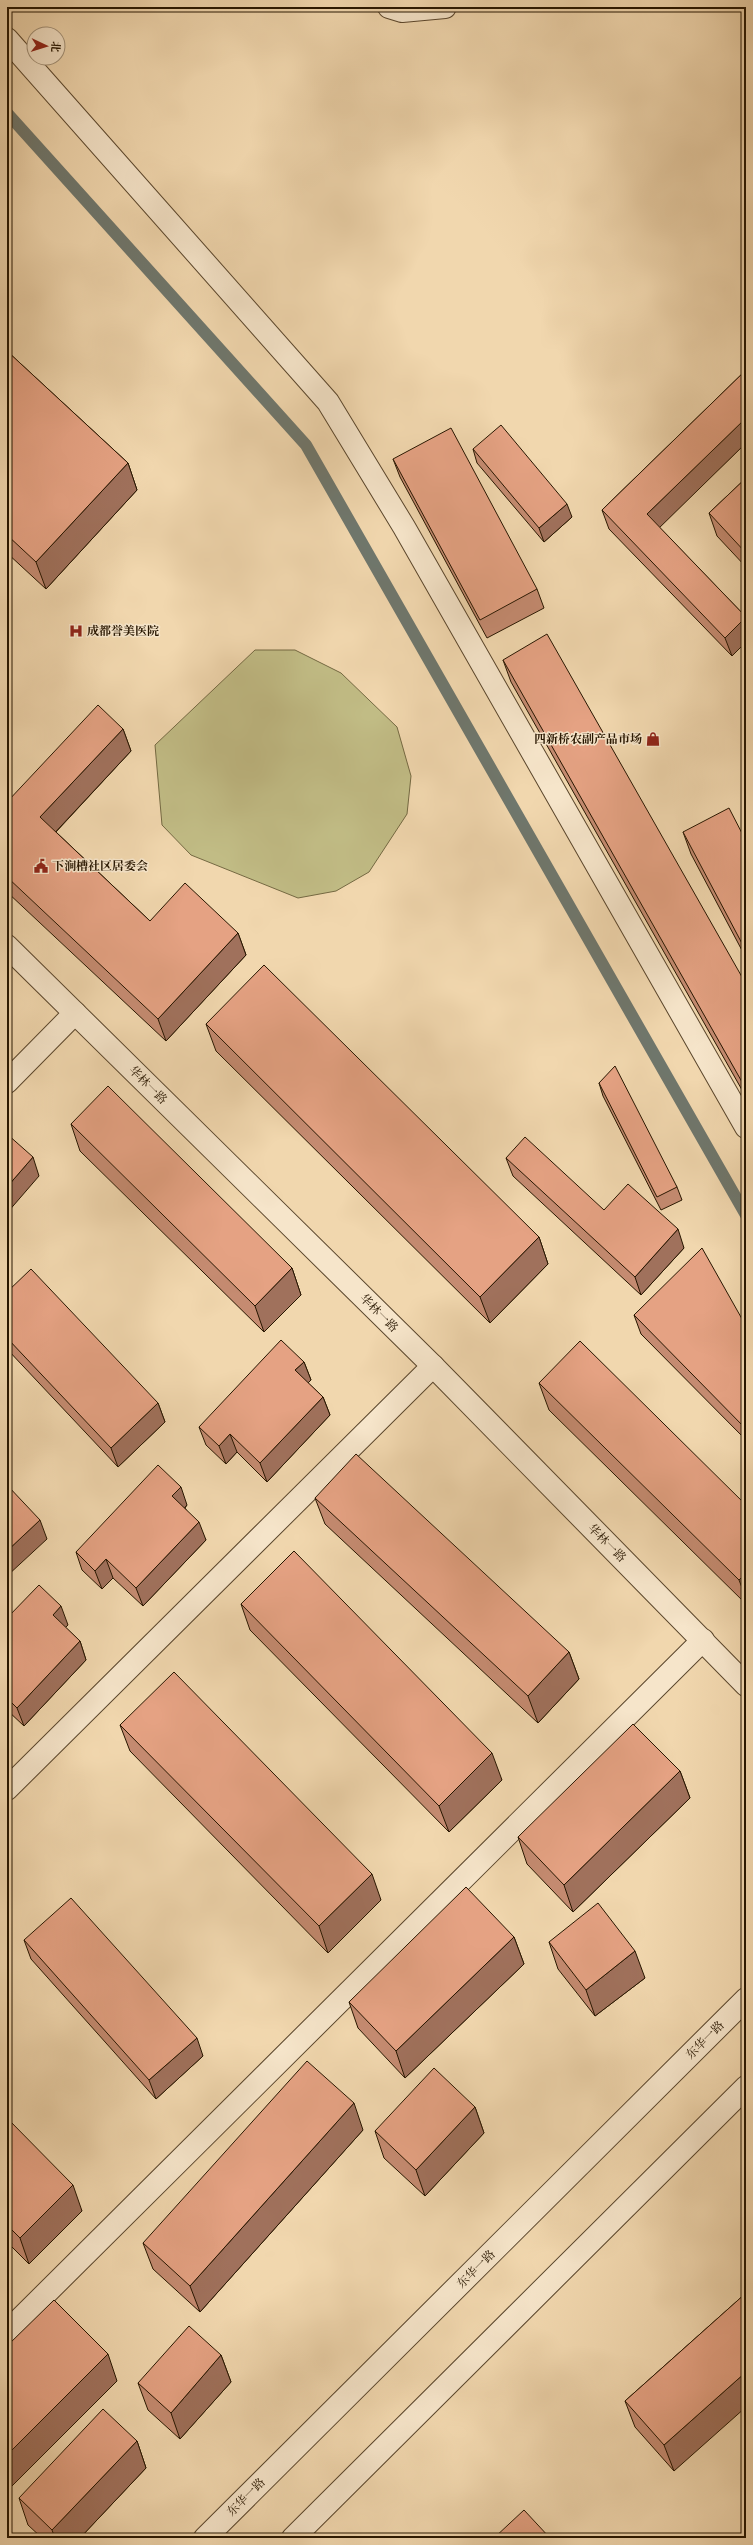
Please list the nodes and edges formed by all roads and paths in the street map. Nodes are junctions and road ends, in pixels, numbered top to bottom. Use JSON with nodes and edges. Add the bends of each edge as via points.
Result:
{"nodes":[{"id":1,"x":389,"y":7,"type":"edge"},
{"id":2,"x":445,"y":7,"type":"edge"},
{"id":3,"x":7,"y":39,"type":"edge"},
{"id":4,"x":7,"y":946,"type":"edge"},
{"id":5,"x":75,"y":1013,"type":"junction"},
{"id":6,"x":7,"y":1082,"type":"edge"},
{"id":7,"x":746,"y":1127,"type":"edge"},
{"id":8,"x":433,"y":1366,"type":"junction"},
{"id":9,"x":702,"y":1640,"type":"junction"},
{"id":10,"x":746,"y":1685,"type":"edge"},
{"id":11,"x":7,"y":1789,"type":"edge"},
{"id":12,"x":746,"y":1999,"type":"edge"},
{"id":13,"x":746,"y":2087,"type":"edge"},
{"id":14,"x":7,"y":2332,"type":"edge"},
{"id":15,"x":206,"y":2538,"type":"edge"},
{"id":16,"x":293,"y":2538,"type":"edge"}],
"edges":[{"from":1,"to":2,"type":"street","via":[[402,12]]},
{"from":3,"to":7,"type":"street","via":[[328,402],[404,527]]},
{"from":4,"to":5,"type":"street","name":"华林一路"},
{"from":5,"to":6,"type":"street"},
{"from":5,"to":8,"type":"street","name":"华林一路"},
{"from":8,"to":9,"type":"street","name":"华林一路"},
{"from":8,"to":11,"type":"street"},
{"from":9,"to":10,"type":"street","name":"华林一路"},
{"from":9,"to":14,"type":"street"},
{"from":12,"to":15,"type":"street","name":"东华一路"},
{"from":13,"to":16,"type":"street"}]}
